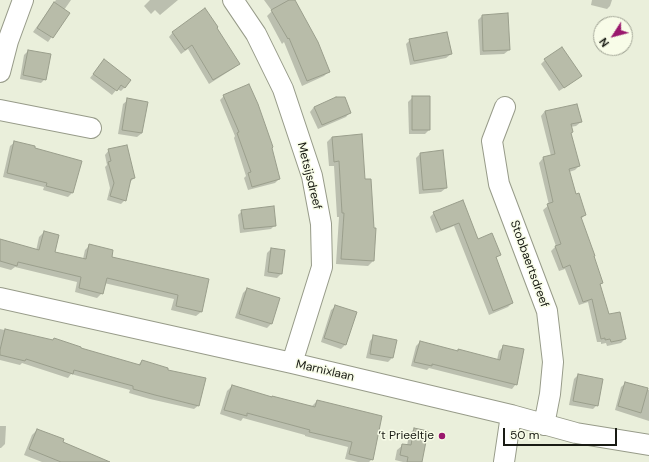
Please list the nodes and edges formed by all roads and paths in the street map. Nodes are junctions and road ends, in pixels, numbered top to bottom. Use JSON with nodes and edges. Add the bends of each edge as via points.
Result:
{"nodes":[{"id":1,"x":23,"y":0,"type":"edge"},
{"id":2,"x":233,"y":0,"type":"edge"},
{"id":3,"x":0,"y":72,"type":"edge"},
{"id":4,"x":506,"y":107,"type":"dead end"},
{"id":5,"x":0,"y":110,"type":"edge"},
{"id":6,"x":91,"y":128,"type":"dead end"},
{"id":7,"x":0,"y":298,"type":"edge"},
{"id":8,"x":292,"y":363,"type":"junction"},
{"id":9,"x":511,"y":415,"type":"junction"},
{"id":10,"x":544,"y":425,"type":"junction"},
{"id":11,"x":649,"y":445,"type":"edge"},
{"id":12,"x":504,"y":462,"type":"edge"}],
"edges":[{"from":1,"to":3,"type":"street"},
{"from":2,"to":8,"type":"street","name":"Metsijsdreef","via":[[256,34],[283,89],[312,176],[321,224],[322,267]]},
{"from":4,"to":10,"type":"street","name":"Stobbaertsdreef","via":[[492,141],[499,184],[547,311],[553,362]]},
{"from":5,"to":6,"type":"street"},
{"from":7,"to":8,"type":"street","name":"Marnixlaan"},
{"from":8,"to":9,"type":"street","name":"Marnixlaan"},
{"from":9,"to":10,"type":"street","name":"Marnixlaan"},
{"from":9,"to":12,"type":"street"},
{"from":10,"to":11,"type":"street","name":"Marnixlaan"}]}
